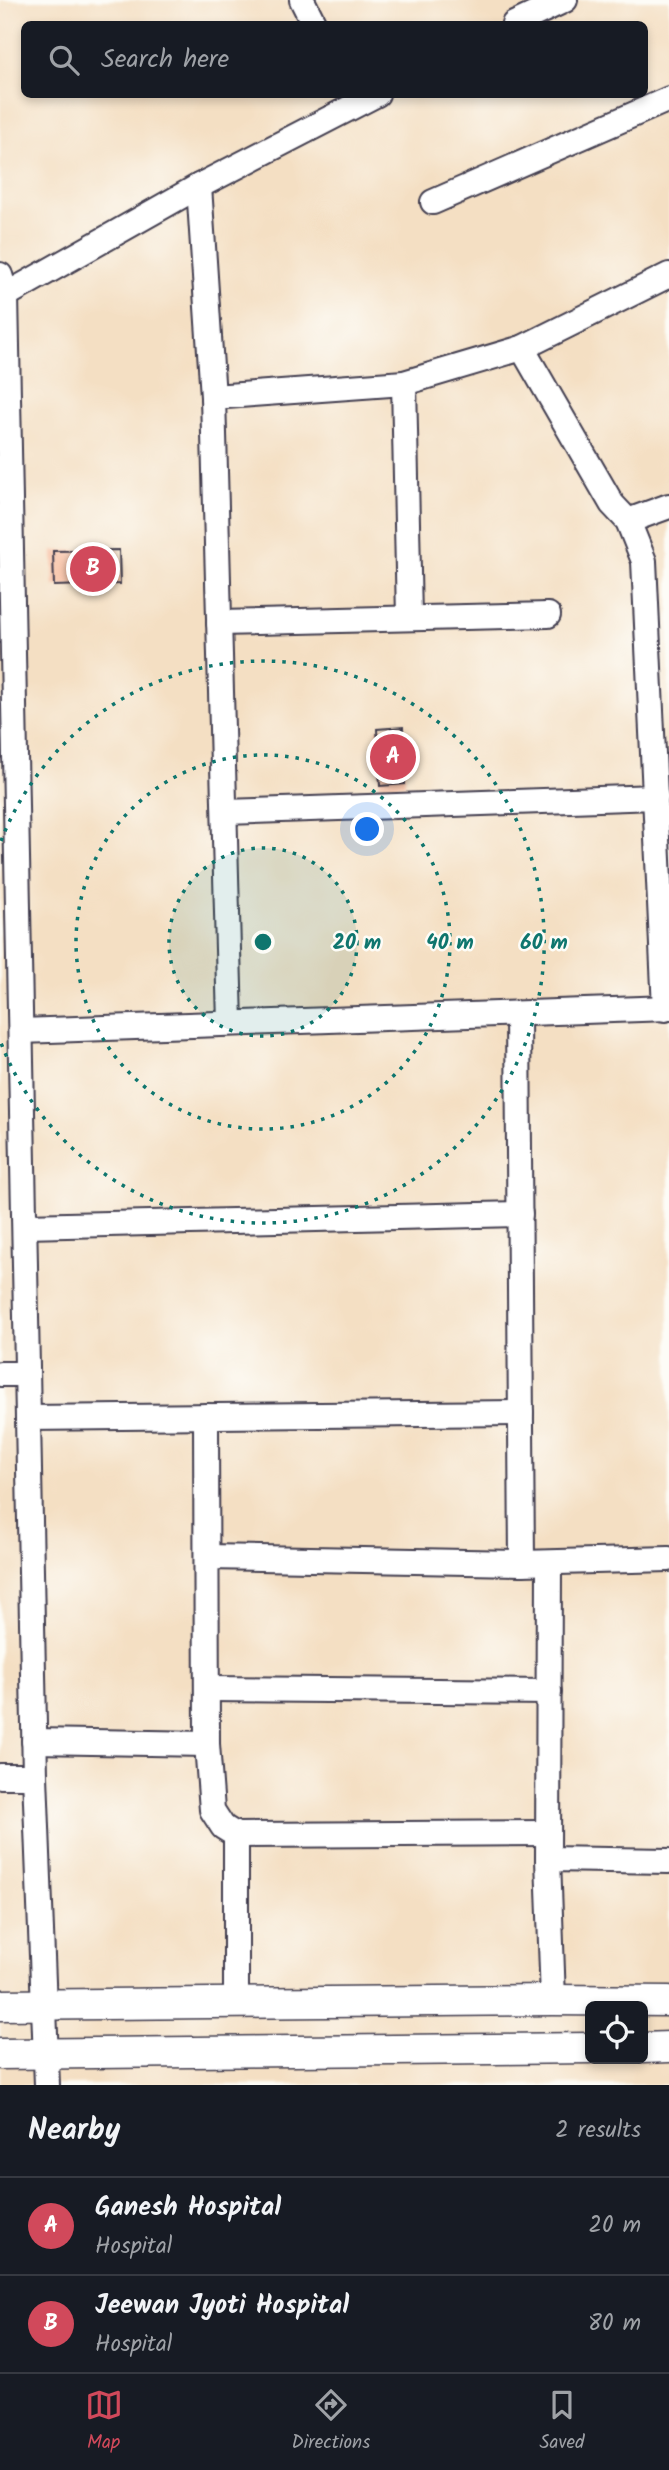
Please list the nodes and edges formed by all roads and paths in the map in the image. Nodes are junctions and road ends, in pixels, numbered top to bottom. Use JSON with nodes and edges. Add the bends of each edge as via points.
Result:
{"nodes":[{"id":1,"x":303,"y":0,"type":"edge"},
{"id":2,"x":565,"y":0,"type":"edge"},
{"id":3,"x":313,"y":21,"type":"edge"},
{"id":4,"x":520,"y":21,"type":"edge"},
{"id":5,"x":669,"y":99,"type":"edge"},
{"id":6,"x":351,"y":100,"type":"edge"},
{"id":7,"x":199,"y":186,"type":"junction"},
{"id":8,"x":433,"y":202,"type":"dead end"},
{"id":9,"x":669,"y":275,"type":"edge"},
{"id":10,"x":2,"y":289,"type":"edge"},
{"id":11,"x":522,"y":348,"type":"junction"},
{"id":12,"x":404,"y":383,"type":"junction"},
{"id":13,"x":213,"y":397,"type":"junction"},
{"id":14,"x":5,"y":506,"type":"edge"},
{"id":15,"x":669,"y":506,"type":"edge"},
{"id":16,"x":628,"y":521,"type":"junction"},
{"id":17,"x":548,"y":615,"type":"dead end"},
{"id":18,"x":409,"y":618,"type":"junction"},
{"id":19,"x":219,"y":623,"type":"junction"},
{"id":20,"x":656,"y":797,"type":"junction"},
{"id":21,"x":225,"y":812,"type":"junction"},
{"id":22,"x":10,"y":990,"type":"edge"},
{"id":23,"x":667,"y":1009,"type":"edge"},
{"id":24,"x":518,"y":1014,"type":"junction"},
{"id":25,"x":230,"y":1023,"type":"junction"},
{"id":26,"x":21,"y":1031,"type":"junction"},
{"id":27,"x":12,"y":1184,"type":"edge"},
{"id":28,"x":520,"y":1214,"type":"junction"},
{"id":29,"x":24,"y":1226,"type":"junction"},
{"id":30,"x":0,"y":1374,"type":"edge"},
{"id":31,"x":27,"y":1374,"type":"junction"},
{"id":32,"x":521,"y":1413,"type":"junction"},
{"id":33,"x":206,"y":1416,"type":"junction"},
{"id":34,"x":28,"y":1418,"type":"junction"},
{"id":35,"x":207,"y":1557,"type":"junction"},
{"id":36,"x":669,"y":1559,"type":"edge"},
{"id":37,"x":522,"y":1563,"type":"junction"},
{"id":38,"x":550,"y":1563,"type":"junction"},
{"id":39,"x":208,"y":1689,"type":"junction"},
{"id":40,"x":549,"y":1692,"type":"junction"},
{"id":41,"x":34,"y":1741,"type":"junction"},
{"id":42,"x":207,"y":1744,"type":"junction"},
{"id":43,"x":0,"y":1776,"type":"edge"},
{"id":44,"x":35,"y":1776,"type":"junction"},
{"id":45,"x":548,"y":1833,"type":"junction"},
{"id":46,"x":236,"y":1835,"type":"junction"},
{"id":47,"x":548,"y":1859,"type":"junction"},
{"id":48,"x":669,"y":1861,"type":"edge"},
{"id":49,"x":553,"y":2000,"type":"junction"},
{"id":50,"x":669,"y":2001,"type":"edge"},
{"id":51,"x":236,"y":2002,"type":"junction"},
{"id":52,"x":43,"y":2004,"type":"junction"},
{"id":53,"x":0,"y":2005,"type":"edge"},
{"id":54,"x":669,"y":2047,"type":"edge"},
{"id":55,"x":585,"y":2048,"type":"edge"},
{"id":56,"x":648,"y":2048,"type":"edge"},
{"id":57,"x":0,"y":2054,"type":"edge"},
{"id":58,"x":46,"y":2054,"type":"junction"},
{"id":59,"x":47,"y":2085,"type":"edge"}],
"edges":[{"from":1,"to":3,"type":"street"},
{"from":2,"to":4,"type":"street"},
{"from":5,"to":8,"type":"street"},
{"from":6,"to":7,"type":"street"},
{"from":7,"to":10,"type":"street"},
{"from":7,"to":13,"type":"street"},
{"from":9,"to":11,"type":"street"},
{"from":10,"to":14,"type":"street"},
{"from":11,"to":12,"type":"street"},
{"from":11,"to":16,"type":"street","via":[[612,504]]},
{"from":12,"to":13,"type":"street"},
{"from":12,"to":18,"type":"street"},
{"from":13,"to":19,"type":"street"},
{"from":14,"to":22,"type":"street"},
{"from":15,"to":16,"type":"street"},
{"from":16,"to":20,"type":"street","via":[[644,561]]},
{"from":17,"to":18,"type":"street"},
{"from":18,"to":19,"type":"street"},
{"from":19,"to":21,"type":"street"},
{"from":20,"to":21,"type":"street"},
{"from":20,"to":23,"type":"street"},
{"from":21,"to":25,"type":"street"},
{"from":22,"to":26,"type":"street"},
{"from":23,"to":24,"type":"street"},
{"from":24,"to":25,"type":"street"},
{"from":24,"to":28,"type":"street"},
{"from":25,"to":26,"type":"street"},
{"from":26,"to":27,"type":"street"},
{"from":27,"to":29,"type":"street"},
{"from":28,"to":29,"type":"street"},
{"from":28,"to":32,"type":"street"},
{"from":29,"to":31,"type":"street"},
{"from":30,"to":31,"type":"street"},
{"from":31,"to":34,"type":"street"},
{"from":32,"to":33,"type":"street"},
{"from":32,"to":37,"type":"street"},
{"from":33,"to":34,"type":"street"},
{"from":33,"to":35,"type":"street"},
{"from":34,"to":41,"type":"street"},
{"from":35,"to":37,"type":"street"},
{"from":35,"to":39,"type":"street"},
{"from":36,"to":38,"type":"street"},
{"from":37,"to":38,"type":"street"},
{"from":38,"to":40,"type":"street"},
{"from":39,"to":40,"type":"street"},
{"from":39,"to":42,"type":"street"},
{"from":40,"to":45,"type":"street"},
{"from":41,"to":42,"type":"street"},
{"from":41,"to":44,"type":"street"},
{"from":42,"to":46,"type":"street","via":[[212,1810],[223,1827]]},
{"from":43,"to":44,"type":"street"},
{"from":44,"to":52,"type":"street"},
{"from":45,"to":46,"type":"street"},
{"from":45,"to":47,"type":"street"},
{"from":46,"to":51,"type":"street"},
{"from":47,"to":48,"type":"street"},
{"from":47,"to":49,"type":"street"},
{"from":49,"to":50,"type":"street"},
{"from":49,"to":51,"type":"street"},
{"from":51,"to":52,"type":"street"},
{"from":52,"to":53,"type":"street"},
{"from":52,"to":58,"type":"street"},
{"from":54,"to":56,"type":"street"},
{"from":55,"to":58,"type":"street"},
{"from":57,"to":58,"type":"street"},
{"from":58,"to":59,"type":"street"}]}
